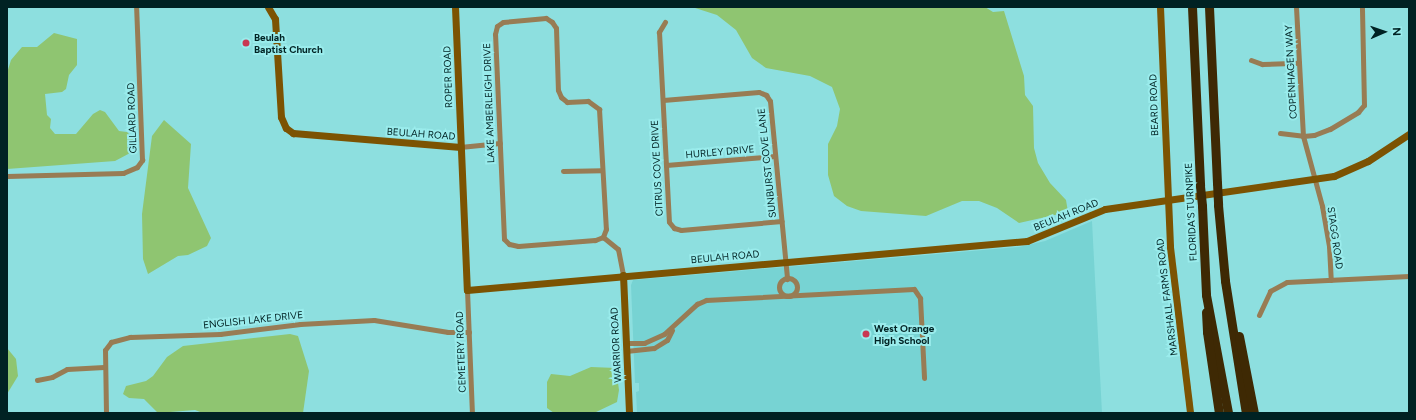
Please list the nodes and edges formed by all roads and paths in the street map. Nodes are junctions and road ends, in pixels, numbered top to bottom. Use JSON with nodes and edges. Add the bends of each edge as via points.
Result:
{"nodes":[{"id":1,"x":136,"y":7,"type":"edge"},
{"id":2,"x":268,"y":7,"type":"edge"},
{"id":3,"x":455,"y":7,"type":"edge"},
{"id":4,"x":1160,"y":7,"type":"edge"},
{"id":5,"x":1192,"y":7,"type":"edge"},
{"id":6,"x":1209,"y":7,"type":"edge"},
{"id":7,"x":1296,"y":7,"type":"edge"},
{"id":8,"x":1362,"y":7,"type":"edge"},
{"id":9,"x":665,"y":22,"type":"dead end"},
{"id":10,"x":1251,"y":60,"type":"dead end"},
{"id":11,"x":1299,"y":63,"type":"junction"},
{"id":12,"x":663,"y":100,"type":"junction"},
{"id":13,"x":1280,"y":133,"type":"dead end"},
{"id":14,"x":1409,"y":134,"type":"edge"},
{"id":15,"x":1302,"y":136,"type":"junction"},
{"id":16,"x":500,"y":143,"type":"junction"},
{"id":17,"x":460,"y":147,"type":"junction"},
{"id":18,"x":775,"y":156,"type":"junction"},
{"id":19,"x":666,"y":165,"type":"junction"},
{"id":20,"x":602,"y":170,"type":"junction"},
{"id":21,"x":563,"y":171,"type":"dead end"},
{"id":22,"x":7,"y":176,"type":"edge"},
{"id":23,"x":1315,"y":181,"type":"junction"},
{"id":24,"x":1168,"y":201,"type":"junction"},
{"id":25,"x":782,"y":221,"type":"junction"},
{"id":26,"x":603,"y":237,"type":"junction"},
{"id":27,"x":786,"y":262,"type":"junction"},
{"id":28,"x":623,"y":275,"type":"junction"},
{"id":29,"x":1409,"y":276,"type":"edge"},
{"id":30,"x":787,"y":279,"type":"junction"},
{"id":31,"x":1331,"y":280,"type":"junction"},
{"id":32,"x":1225,"y":281,"type":"junction"},
{"id":33,"x":467,"y":290,"type":"junction"},
{"id":34,"x":1206,"y":295,"type":"junction"},
{"id":35,"x":788,"y":296,"type":"junction"},
{"id":36,"x":1259,"y":315,"type":"dead end"},
{"id":37,"x":470,"y":332,"type":"junction"},
{"id":38,"x":626,"y":347,"type":"junction"},
{"id":39,"x":104,"y":367,"type":"junction"},
{"id":40,"x":924,"y":378,"type":"dead end"},
{"id":41,"x":37,"y":380,"type":"dead end"},
{"id":42,"x":106,"y":413,"type":"edge"},
{"id":43,"x":472,"y":413,"type":"edge"},
{"id":44,"x":629,"y":413,"type":"edge"},
{"id":45,"x":1190,"y":413,"type":"edge"},
{"id":46,"x":1219,"y":413,"type":"edge"},
{"id":47,"x":1228,"y":413,"type":"edge"},
{"id":48,"x":1246,"y":413,"type":"edge"},
{"id":49,"x":1254,"y":413,"type":"edge"}],
"edges":[{"from":1,"to":22,"type":"street","name":"GILLARD ROAD","via":[[144,147],[142,160],[136,167],[123,173]]},
{"from":2,"to":17,"type":"street","name":"BEULAH ROAD","via":[[274,19],[281,117],[286,128],[292,132]]},
{"from":3,"to":17,"type":"street","name":"ROPER ROAD"},
{"from":4,"to":24,"type":"street","name":"BEARD ROAD"},
{"from":5,"to":34,"type":"highway","name":"FLORIDA'S TURNPIKE","bridge":true},
{"from":6,"to":32,"type":"highway","bridge":true,"via":[[1218,205]]},
{"from":7,"to":11,"type":"street","name":"COPENHAGEN WAY"},
{"from":8,"to":15,"type":"street","via":[[1364,105],[1358,112],[1330,129]]},
{"from":9,"to":12,"type":"street","name":"CITRUS COVE DRIVE","via":[[659,32]]},
{"from":10,"to":11,"type":"street","via":[[1262,64]]},
{"from":11,"to":15,"type":"street","name":"COPENHAGEN WAY"},
{"from":12,"to":18,"type":"street","name":"SUNBURST COVE LANE","via":[[759,92],[766,95],[770,101]]},
{"from":12,"to":19,"type":"street","name":"CITRUS COVE DRIVE"},
{"from":13,"to":15,"type":"street"},
{"from":14,"to":23,"type":"street","name":"BEULAH ROAD","via":[[1368,161],[1334,176]]},
{"from":15,"to":23,"type":"street","name":"COPENHAGEN WAY"},
{"from":16,"to":17,"type":"street"},
{"from":16,"to":20,"type":"street","name":"LAKE AMBERLEIGH DRIVE","via":[[495,34],[497,26],[503,22],[546,18],[556,28],[558,90],[561,97],[567,102],[588,101],[599,110]]},
{"from":16,"to":26,"type":"street","name":"LAKE AMBERLEIGH DRIVE","via":[[504,239],[509,244],[518,246]]},
{"from":17,"to":33,"type":"street","name":"BEULAH ROAD"},
{"from":18,"to":19,"type":"street","name":"HURLEY DRIVE"},
{"from":18,"to":25,"type":"street","name":"SUNBURST COVE LANE"},
{"from":19,"to":25,"type":"street","name":"CITRUS COVE DRIVE","via":[[669,222],[674,228],[681,230]]},
{"from":20,"to":21,"type":"street"},
{"from":20,"to":26,"type":"street","name":"LAKE AMBERLEIGH DRIVE","via":[[606,229]]},
{"from":23,"to":24,"type":"street","name":"BEULAH ROAD"},
{"from":23,"to":31,"type":"street","name":"STAGG ROAD","via":[[1329,246]]},
{"from":24,"to":27,"type":"street","name":"BEULAH ROAD","via":[[1105,209],[1027,241]]},
{"from":24,"to":45,"type":"street","name":"MARSHALL FARMS ROAD","via":[[1170,247]]},
{"from":25,"to":27,"type":"street","name":"SUNBURST COVE LANE"},
{"from":26,"to":28,"type":"street","via":[[618,250]]},
{"from":27,"to":28,"type":"street","name":"BEULAH ROAD"},
{"from":27,"to":30,"type":"street","name":"SUNBURST COVE LANE"},
{"from":28,"to":33,"type":"street","name":"BEULAH ROAD"},
{"from":28,"to":38,"type":"street","name":"WARRIOR ROAD"},
{"from":29,"to":31,"type":"street"},
{"from":30,"to":35,"type":"street","via":[[781,282],[779,288],[782,294]]},
{"from":30,"to":35,"type":"street","via":[[793,281],[796,287],[794,293]]},
{"from":31,"to":36,"type":"street","name":"STAGG ROAD","via":[[1280,284],[1270,291]]},
{"from":32,"to":48,"type":"highway"},
{"from":32,"to":49,"type":"highway"},
{"from":33,"to":37,"type":"street","name":"CEMETERY ROAD"},
{"from":34,"to":46,"type":"highway","via":[[1207,332]]},
{"from":34,"to":47,"type":"highway","name":"FLORIDA'S TURNPIKE"},
{"from":35,"to":38,"type":"street","via":[[706,300],[697,304],[672,330],[667,340],[654,348]]},
{"from":35,"to":40,"type":"street","via":[[917,290],[920,298]]},
{"from":37,"to":39,"type":"street","name":"ENGLISH LAKE DRIVE","via":[[448,332],[374,320],[300,324],[220,334],[130,337],[112,342],[105,350]]},
{"from":37,"to":43,"type":"street","name":"CEMETERY ROAD"},
{"from":38,"to":44,"type":"street","name":"WARRIOR ROAD"},
{"from":39,"to":41,"type":"street","via":[[67,369],[52,377]]},
{"from":39,"to":42,"type":"street","name":"ENGLISH LAKE DRIVE"}]}
